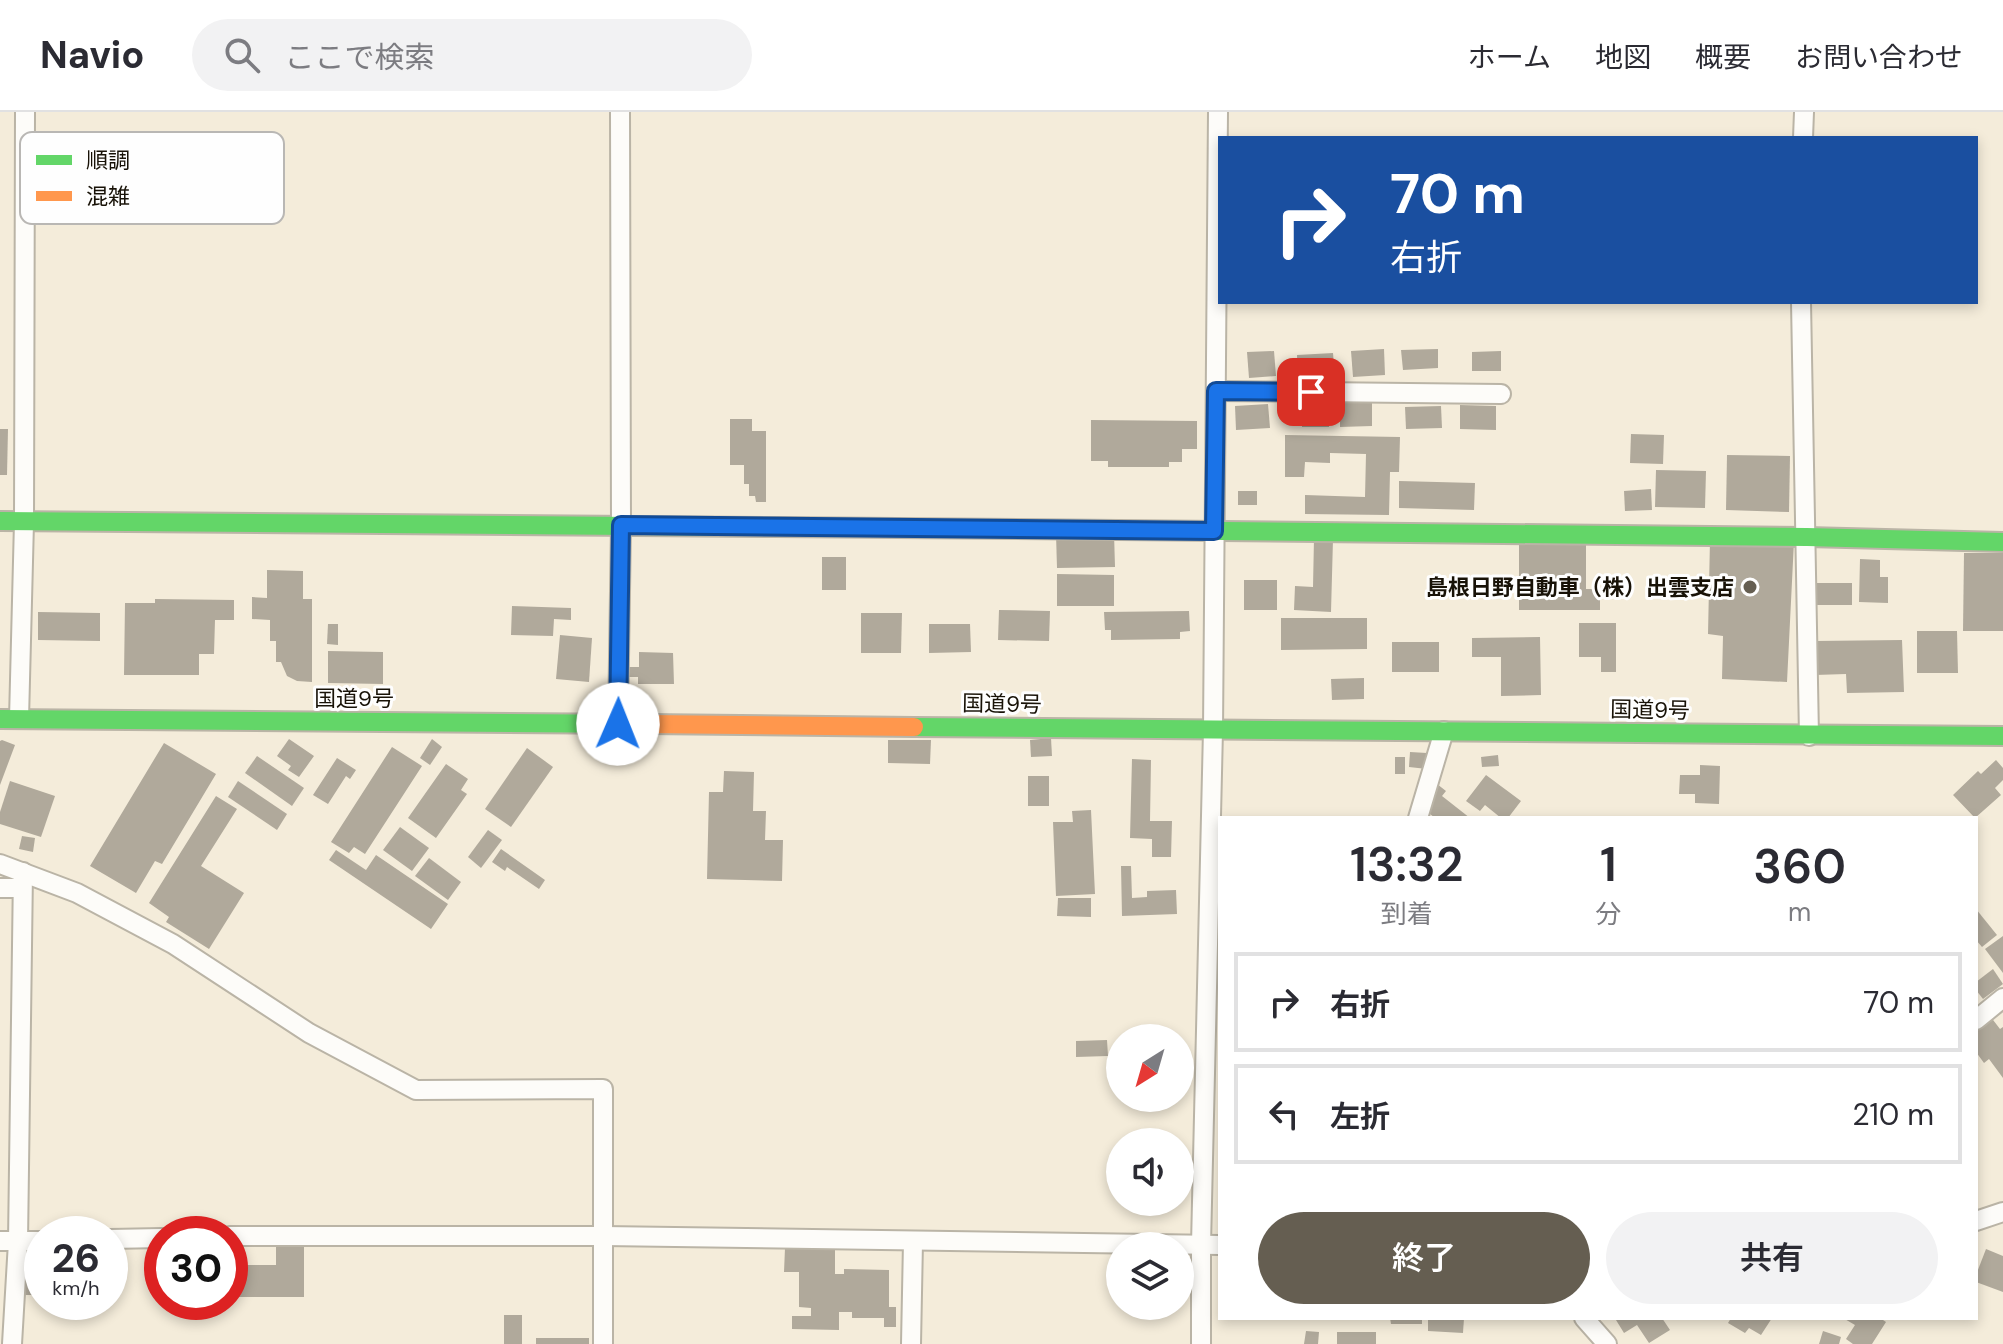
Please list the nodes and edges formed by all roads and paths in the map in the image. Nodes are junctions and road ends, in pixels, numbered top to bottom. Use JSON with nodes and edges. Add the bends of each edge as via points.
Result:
{"nodes":[{"id":1,"x":25,"y":112,"type":"edge"},
{"id":2,"x":620,"y":112,"type":"edge"},
{"id":3,"x":1218,"y":112,"type":"edge"},
{"id":4,"x":1804,"y":112,"type":"edge"},
{"id":5,"x":25,"y":132,"type":"edge"},
{"id":6,"x":1803,"y":136,"type":"edge"},
{"id":7,"x":25,"y":224,"type":"edge"},
{"id":8,"x":1801,"y":304,"type":"edge"},
{"id":9,"x":1216,"y":391,"type":"junction"},
{"id":10,"x":1501,"y":394,"type":"dead end"},
{"id":11,"x":0,"y":521,"type":"edge"},
{"id":12,"x":24,"y":522,"type":"junction"},
{"id":13,"x":621,"y":525,"type":"junction"},
{"id":14,"x":1214,"y":531,"type":"junction"},
{"id":15,"x":1807,"y":537,"type":"junction"},
{"id":16,"x":2003,"y":542,"type":"edge"},
{"id":17,"x":9,"y":719,"type":"edge"},
{"id":18,"x":618,"y":724,"type":"junction"},
{"id":19,"x":1213,"y":730,"type":"junction"},
{"id":20,"x":1444,"y":731,"type":"junction"},
{"id":21,"x":1809,"y":736,"type":"junction"},
{"id":22,"x":2003,"y":736,"type":"edge"},
{"id":23,"x":1420,"y":816,"type":"edge"},
{"id":24,"x":0,"y":864,"type":"edge"},
{"id":25,"x":22,"y":880,"type":"junction"},
{"id":26,"x":0,"y":888,"type":"edge"},
{"id":27,"x":1214,"y":910,"type":"edge"},
{"id":28,"x":2003,"y":998,"type":"edge"},
{"id":29,"x":1978,"y":1018,"type":"edge"},
{"id":30,"x":1212,"y":1114,"type":"edge"},
{"id":31,"x":2003,"y":1212,"type":"edge"},
{"id":32,"x":1978,"y":1220,"type":"edge"},
{"id":33,"x":248,"y":1236,"type":"edge"},
{"id":34,"x":604,"y":1236,"type":"junction"},
{"id":35,"x":9,"y":1241,"type":"edge"},
{"id":36,"x":913,"y":1242,"type":"junction"},
{"id":37,"x":1210,"y":1245,"type":"edge"},
{"id":38,"x":1586,"y":1320,"type":"edge"},
{"id":39,"x":12,"y":1344,"type":"edge"},
{"id":40,"x":603,"y":1344,"type":"edge"},
{"id":41,"x":911,"y":1344,"type":"edge"},
{"id":42,"x":1201,"y":1344,"type":"edge"},
{"id":43,"x":1607,"y":1344,"type":"edge"}],
"edges":[{"from":1,"to":5,"type":"street"},
{"from":2,"to":13,"type":"street"},
{"from":3,"to":9,"type":"street"},
{"from":4,"to":6,"type":"street"},
{"from":7,"to":12,"type":"street"},
{"from":8,"to":15,"type":"street"},
{"from":9,"to":10,"type":"street"},
{"from":9,"to":14,"type":"street"},
{"from":11,"to":12,"type":"main road"},
{"from":12,"to":13,"type":"main road"},
{"from":12,"to":17,"type":"street"},
{"from":13,"to":14,"type":"main road"},
{"from":13,"to":18,"type":"street"},
{"from":14,"to":15,"type":"main road"},
{"from":14,"to":19,"type":"street"},
{"from":15,"to":16,"type":"main road"},
{"from":15,"to":21,"type":"street"},
{"from":17,"to":18,"type":"main road","name":"国道9号"},
{"from":18,"to":19,"type":"main road","name":"国道9号"},
{"from":19,"to":20,"type":"main road","name":"国道9号"},
{"from":19,"to":27,"type":"street"},
{"from":20,"to":21,"type":"main road","name":"国道9号"},
{"from":20,"to":23,"type":"street"},
{"from":21,"to":22,"type":"main road","name":"国道9号"},
{"from":24,"to":25,"type":"street"},
{"from":25,"to":26,"type":"street"},
{"from":25,"to":34,"type":"street","via":[[77,893],[173,944],[309,1033],[416,1090],[603,1089]]},
{"from":25,"to":35,"type":"street"},
{"from":27,"to":30,"type":"street"},
{"from":28,"to":29,"type":"street"},
{"from":30,"to":37,"type":"street"},
{"from":31,"to":32,"type":"street"},
{"from":33,"to":34,"type":"street"},
{"from":34,"to":36,"type":"street"},
{"from":34,"to":40,"type":"street"},
{"from":35,"to":39,"type":"street"},
{"from":36,"to":37,"type":"street"},
{"from":36,"to":41,"type":"street"},
{"from":37,"to":42,"type":"street"},
{"from":38,"to":43,"type":"street"}]}
